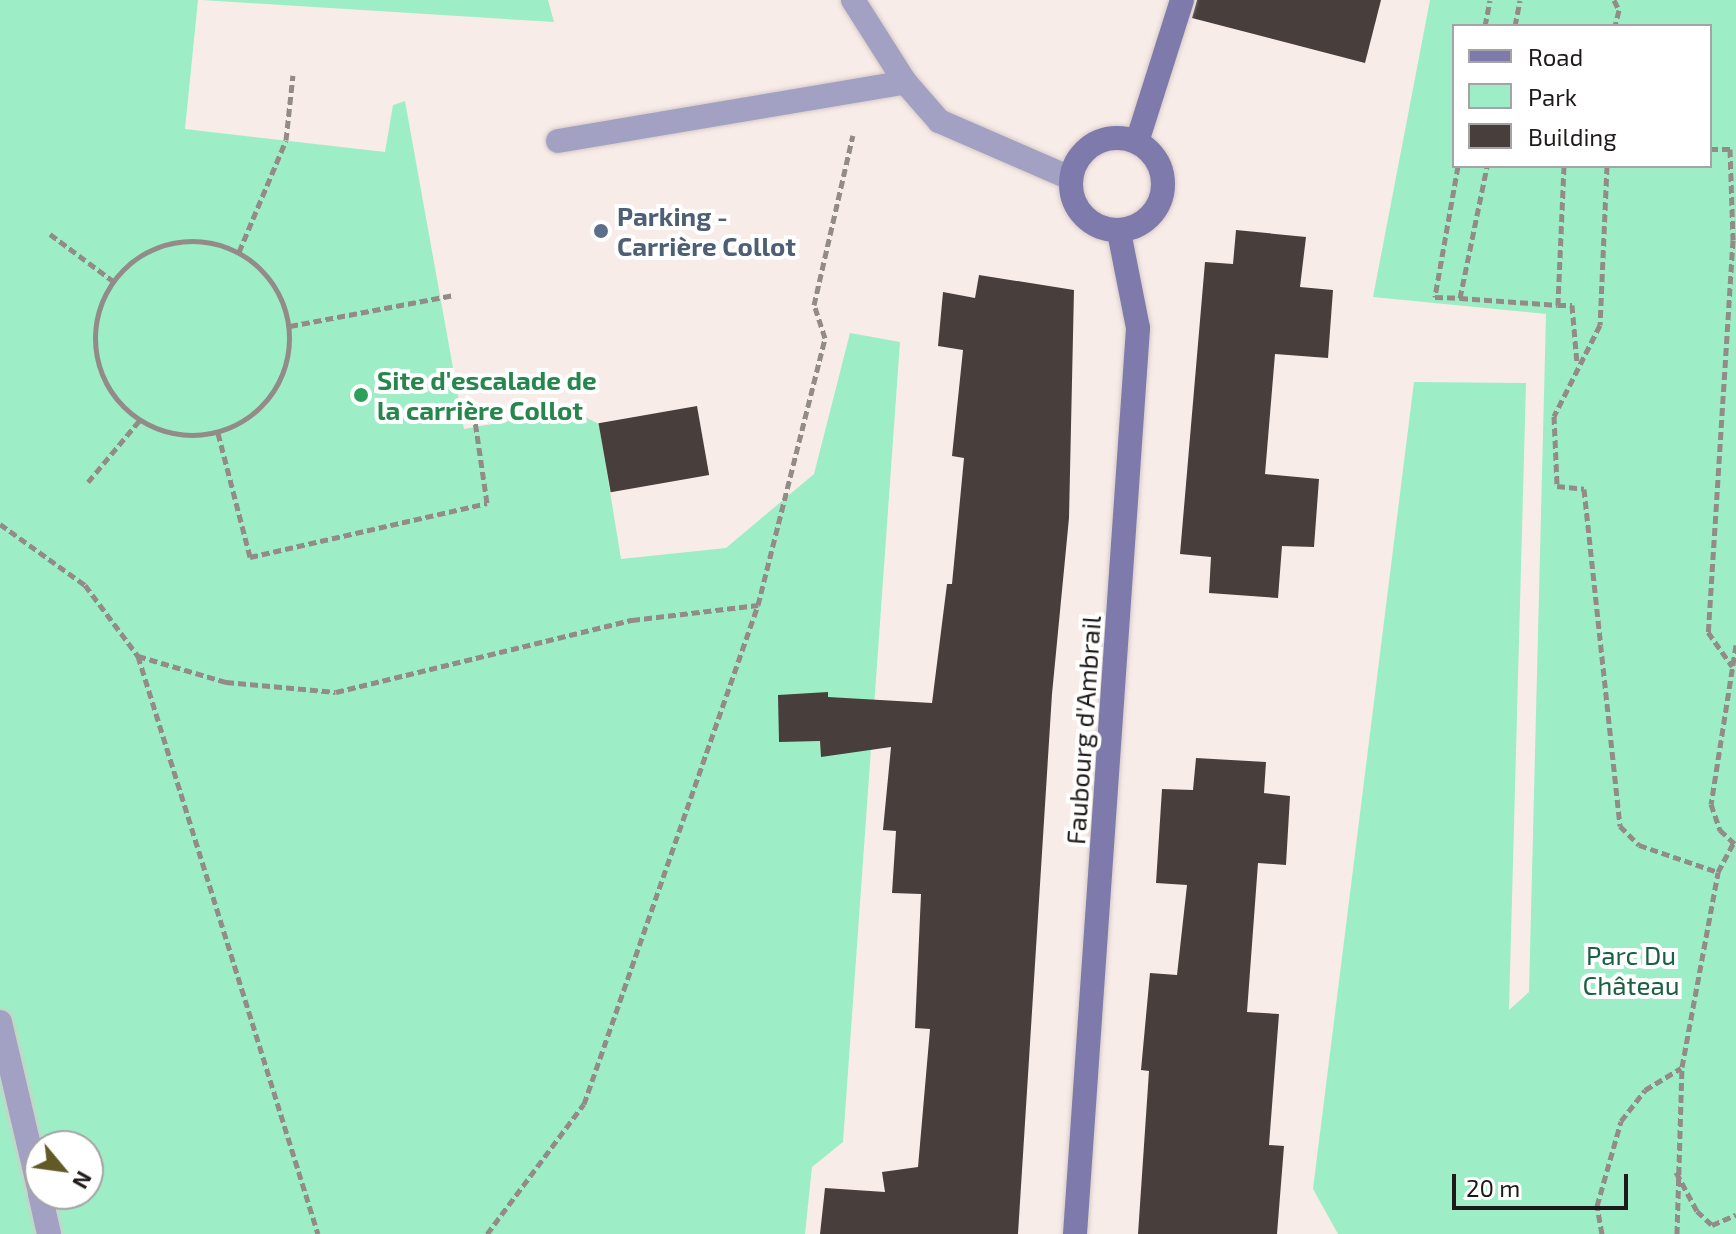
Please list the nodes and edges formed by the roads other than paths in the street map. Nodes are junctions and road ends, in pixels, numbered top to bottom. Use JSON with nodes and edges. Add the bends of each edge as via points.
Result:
{"nodes":[{"id":1,"x":853,"y":0,"type":"edge"},
{"id":2,"x":1182,"y":0,"type":"edge"},
{"id":3,"x":905,"y":82,"type":"junction"},
{"id":4,"x":558,"y":141,"type":"dead end"},
{"id":5,"x":1137,"y":142,"type":"junction"},
{"id":6,"x":1070,"y":178,"type":"junction"},
{"id":7,"x":1119,"y":232,"type":"junction"},
{"id":8,"x":0,"y":1022,"type":"edge"},
{"id":9,"x":25,"y":1130,"type":"edge"},
{"id":10,"x":44,"y":1210,"type":"edge"},
{"id":11,"x":49,"y":1234,"type":"edge"},
{"id":12,"x":1075,"y":1234,"type":"edge"}],
"edges":[{"from":1,"to":3,"type":"street"},
{"from":2,"to":5,"type":"main road"},
{"from":3,"to":4,"type":"street"},
{"from":3,"to":6,"type":"street","via":[[939,121]]},
{"from":5,"to":6,"type":"main road","via":[[1121,137],[1090,146]]},
{"from":5,"to":7,"type":"main road","via":[[1158,162],[1164,193],[1151,216]]},
{"from":6,"to":7,"type":"main road","via":[[1077,209],[1088,221]]},
{"from":7,"to":12,"type":"main road","name":"Faubourg d'Ambrail","via":[[1138,328]]},
{"from":8,"to":9,"type":"street"},
{"from":10,"to":11,"type":"street"}]}
